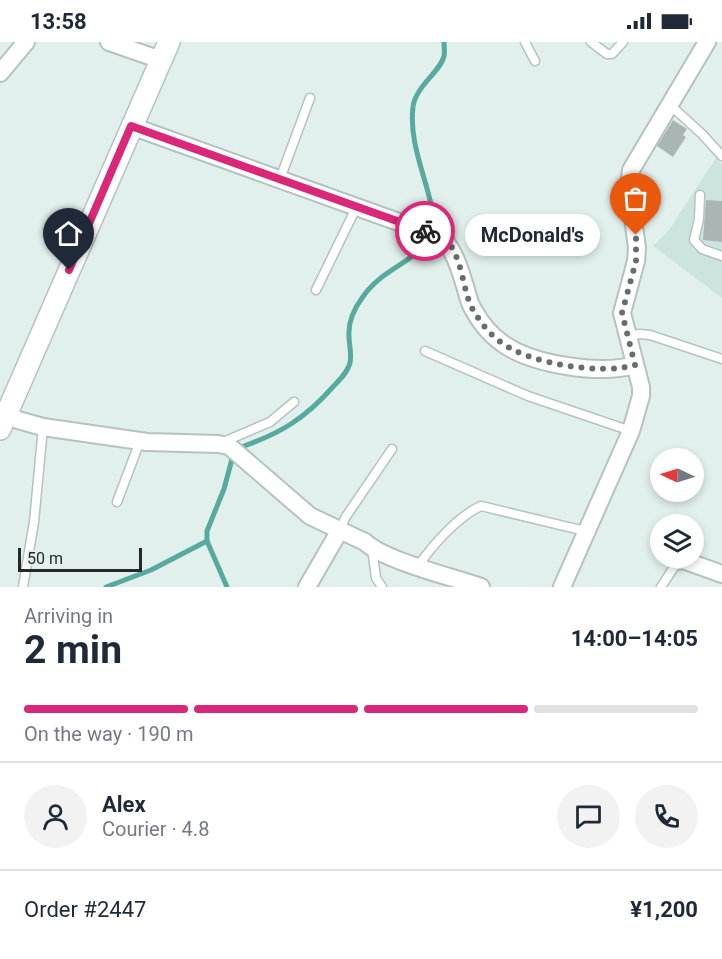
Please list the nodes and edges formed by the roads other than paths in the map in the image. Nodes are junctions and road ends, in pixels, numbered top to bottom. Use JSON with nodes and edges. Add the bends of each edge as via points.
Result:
{"nodes":[{"id":1,"x":26,"y":42,"type":"edge"},
{"id":2,"x":110,"y":42,"type":"edge"},
{"id":3,"x":525,"y":42,"type":"edge"},
{"id":4,"x":591,"y":42,"type":"edge"},
{"id":5,"x":623,"y":42,"type":"edge"},
{"id":6,"x":707,"y":42,"type":"edge"},
{"id":7,"x":165,"y":51,"type":"edge"},
{"id":8,"x":535,"y":61,"type":"dead end"},
{"id":9,"x":0,"y":73,"type":"edge"},
{"id":10,"x":310,"y":98,"type":"dead end"},
{"id":11,"x":670,"y":105,"type":"junction"},
{"id":12,"x":131,"y":126,"type":"junction"},
{"id":13,"x":722,"y":156,"type":"edge"},
{"id":14,"x":279,"y":179,"type":"junction"},
{"id":15,"x":700,"y":195,"type":"dead end"},
{"id":16,"x":357,"y":206,"type":"junction"},
{"id":17,"x":722,"y":256,"type":"edge"},
{"id":18,"x":316,"y":290,"type":"dead end"},
{"id":19,"x":628,"y":336,"type":"junction"},
{"id":20,"x":425,"y":351,"type":"dead end"},
{"id":21,"x":722,"y":359,"type":"edge"},
{"id":22,"x":635,"y":365,"type":"junction"},
{"id":23,"x":294,"y":402,"type":"dead end"},
{"id":24,"x":3,"y":421,"type":"edge"},
{"id":25,"x":43,"y":427,"type":"junction"},
{"id":26,"x":631,"y":431,"type":"junction"},
{"id":27,"x":140,"y":441,"type":"junction"},
{"id":28,"x":218,"y":444,"type":"junction"},
{"id":29,"x":392,"y":449,"type":"dead end"},
{"id":30,"x":117,"y":502,"type":"dead end"},
{"id":31,"x":340,"y":530,"type":"junction"},
{"id":32,"x":585,"y":531,"type":"junction"},
{"id":33,"x":372,"y":548,"type":"junction"},
{"id":34,"x":418,"y":566,"type":"junction"},
{"id":35,"x":673,"y":568,"type":"edge"},
{"id":36,"x":704,"y":568,"type":"edge"},
{"id":37,"x":722,"y":574,"type":"edge"},
{"id":38,"x":23,"y":587,"type":"edge"},
{"id":39,"x":307,"y":587,"type":"edge"},
{"id":40,"x":382,"y":587,"type":"edge"},
{"id":41,"x":482,"y":587,"type":"edge"},
{"id":42,"x":562,"y":587,"type":"edge"},
{"id":43,"x":661,"y":587,"type":"edge"}],
"edges":[{"from":1,"to":9,"type":"street"},
{"from":2,"to":7,"type":"street"},
{"from":3,"to":8,"type":"lane"},
{"from":4,"to":5,"type":"lane","via":[[612,54]]},
{"from":6,"to":11,"type":"street"},
{"from":7,"to":12,"type":"street"},
{"from":10,"to":14,"type":"lane"},
{"from":11,"to":13,"type":"lane"},
{"from":11,"to":19,"type":"street","via":[[629,178],[637,248],[622,313]]},
{"from":12,"to":14,"type":"street"},
{"from":12,"to":24,"type":"street"},
{"from":14,"to":16,"type":"street"},
{"from":15,"to":17,"type":"lane","via":[[694,240],[702,249]]},
{"from":16,"to":18,"type":"lane"},
{"from":16,"to":22,"type":"street","via":[[443,238],[454,252],[471,306],[486,330],[503,344],[525,355],[584,368],[614,370]]},
{"from":19,"to":21,"type":"lane","via":[[650,335]]},
{"from":19,"to":22,"type":"street"},
{"from":20,"to":26,"type":"lane","via":[[528,396]]},
{"from":22,"to":26,"type":"street","via":[[641,396]]},
{"from":23,"to":28,"type":"lane","via":[[270,422]]},
{"from":24,"to":25,"type":"street","via":[[18,420]]},
{"from":25,"to":27,"type":"street"},
{"from":25,"to":38,"type":"lane"},
{"from":26,"to":32,"type":"street"},
{"from":27,"to":28,"type":"street"},
{"from":27,"to":30,"type":"lane"},
{"from":28,"to":31,"type":"street","via":[[229,446],[310,516]]},
{"from":29,"to":31,"type":"lane"},
{"from":31,"to":33,"type":"street"},
{"from":31,"to":39,"type":"street"},
{"from":32,"to":34,"type":"lane","via":[[481,506],[471,510],[436,543]]},
{"from":32,"to":42,"type":"street"},
{"from":33,"to":34,"type":"street"},
{"from":33,"to":40,"type":"lane","via":[[376,578]]},
{"from":34,"to":41,"type":"street"},
{"from":35,"to":43,"type":"lane"},
{"from":36,"to":37,"type":"street"}]}
